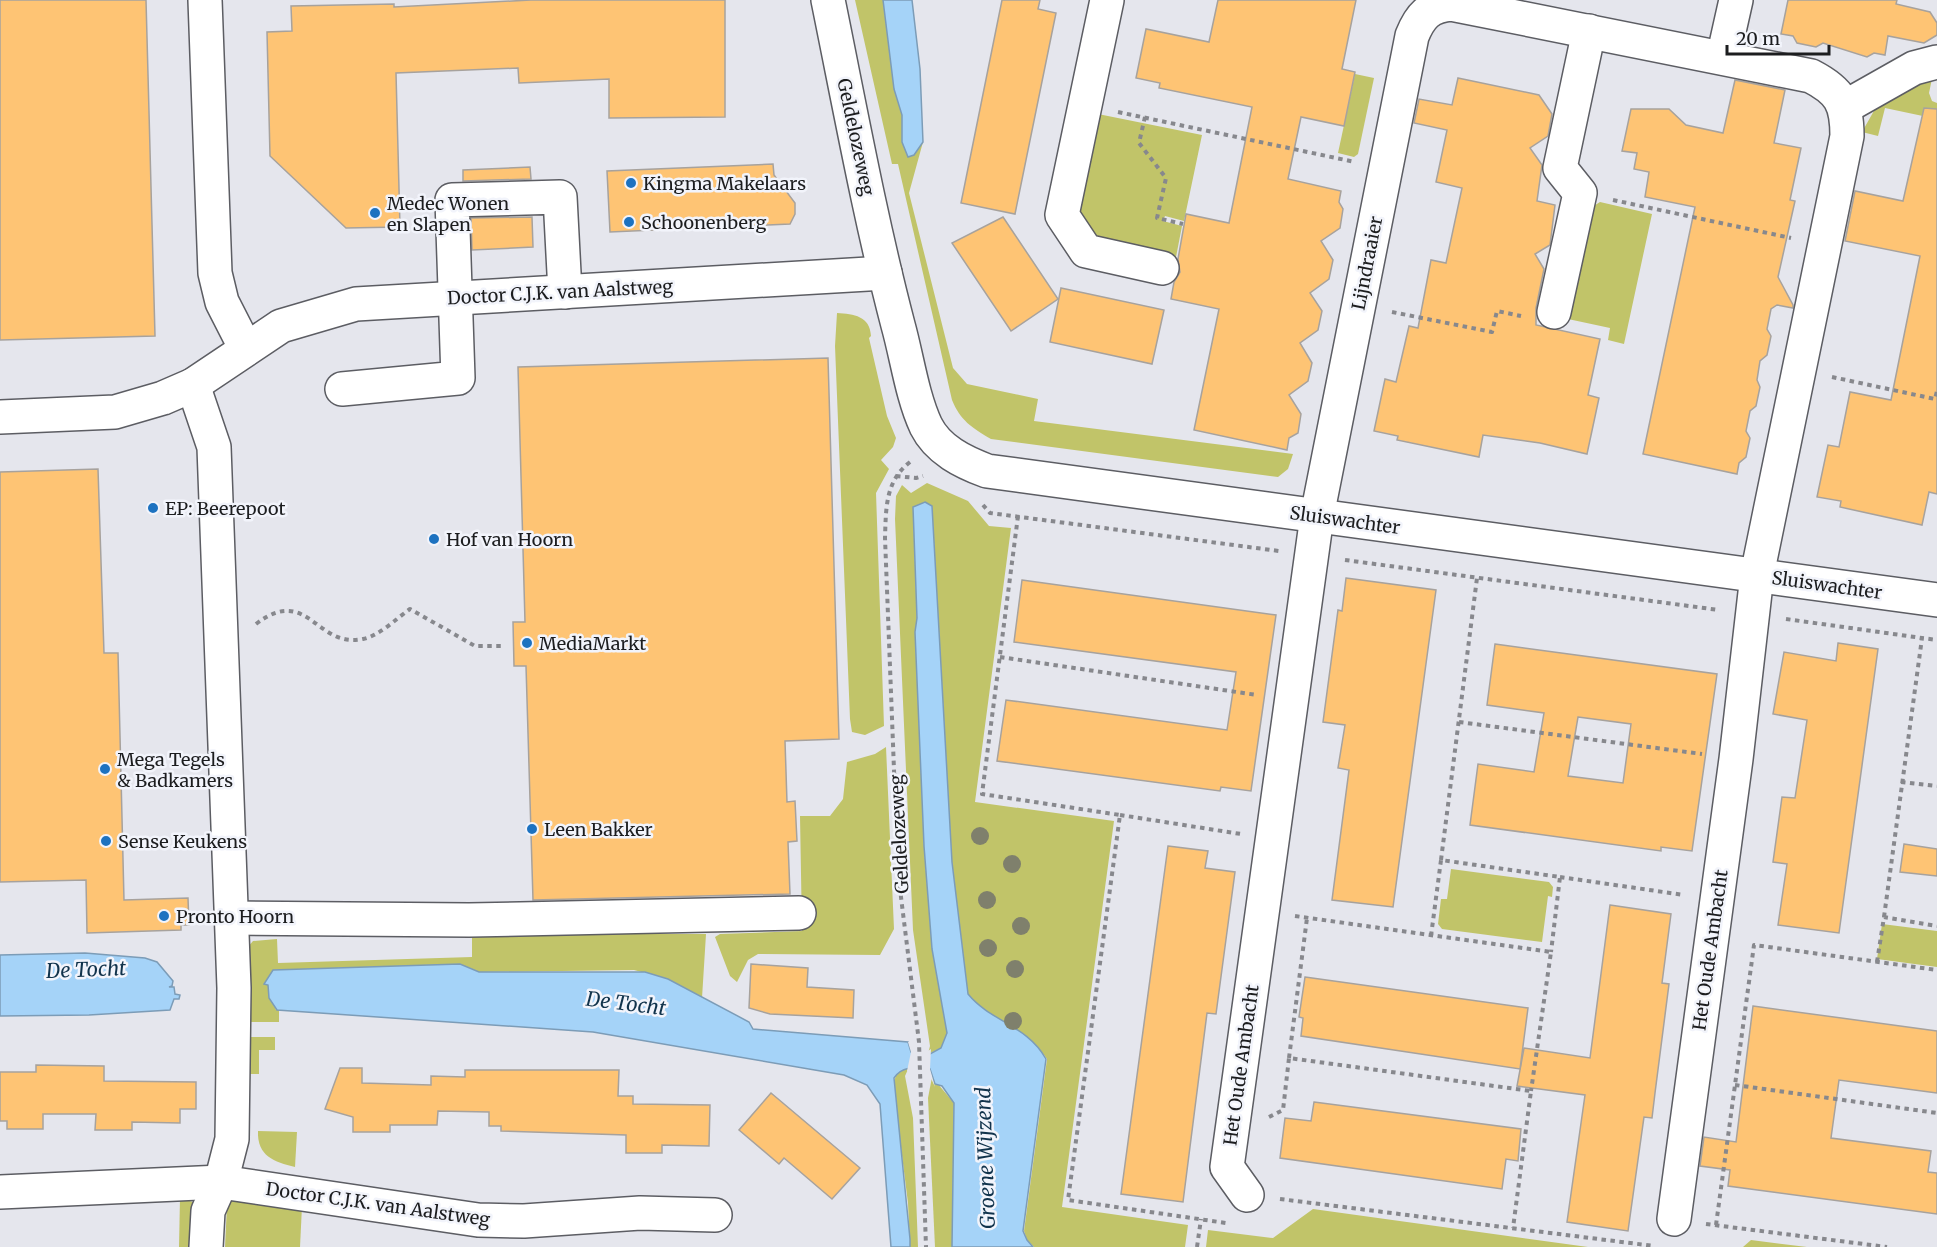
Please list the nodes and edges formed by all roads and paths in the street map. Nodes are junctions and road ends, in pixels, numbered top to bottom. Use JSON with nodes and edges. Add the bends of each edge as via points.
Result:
{"nodes":[{"id":1,"x":205,"y":0,"type":"edge"},
{"id":2,"x":828,"y":0,"type":"edge"},
{"id":3,"x":1107,"y":0,"type":"edge"},
{"id":4,"x":1736,"y":0,"type":"edge"},
{"id":5,"x":1420,"y":6,"type":"edge"},
{"id":6,"x":1588,"y":31,"type":"junction"},
{"id":7,"x":1723,"y":58,"type":"junction"},
{"id":8,"x":1937,"y":62,"type":"edge"},
{"id":9,"x":1086,"y":105,"type":"junction"},
{"id":10,"x":1845,"y":107,"type":"junction"},
{"id":11,"x":1145,"y":117,"type":"junction"},
{"id":12,"x":1386,"y":169,"type":"junction"},
{"id":13,"x":1580,"y":193,"type":"junction"},
{"id":14,"x":1183,"y":224,"type":"dead end"},
{"id":15,"x":1825,"y":245,"type":"junction"},
{"id":16,"x":1162,"y":268,"type":"dead end"},
{"id":17,"x":885,"y":273,"type":"junction"},
{"id":18,"x":565,"y":292,"type":"junction"},
{"id":19,"x":457,"y":298,"type":"junction"},
{"id":20,"x":1359,"y":306,"type":"junction"},
{"id":21,"x":1554,"y":312,"type":"joint"},
{"id":22,"x":246,"y":349,"type":"junction"},
{"id":23,"x":1799,"y":370,"type":"junction"},
{"id":24,"x":193,"y":385,"type":"junction"},
{"id":25,"x":342,"y":389,"type":"dead end"},
{"id":26,"x":1937,"y":391,"type":"edge"},
{"id":27,"x":0,"y":417,"type":"edge"},
{"id":28,"x":938,"y":442,"type":"junction"},
{"id":29,"x":927,"y":475,"type":"dead end"},
{"id":30,"x":896,"y":476,"type":"junction"},
{"id":31,"x":982,"y":504,"type":"dead end"},
{"id":32,"x":1018,"y":516,"type":"junction"},
{"id":33,"x":1317,"y":516,"type":"junction"},
{"id":34,"x":1312,"y":556,"type":"junction"},
{"id":35,"x":1757,"y":575,"type":"junction"},
{"id":36,"x":1477,"y":578,"type":"junction"},
{"id":37,"x":1937,"y":600,"type":"edge"},
{"id":38,"x":1752,"y":615,"type":"junction"},
{"id":39,"x":1922,"y":638,"type":"junction"},
{"id":40,"x":1937,"y":640,"type":"edge"},
{"id":41,"x":502,"y":646,"type":"dead end"},
{"id":42,"x":222,"y":648,"type":"junction"},
{"id":43,"x":1000,"y":657,"type":"junction"},
{"id":44,"x":1292,"y":700,"type":"junction"},
{"id":45,"x":1459,"y":723,"type":"junction"},
{"id":46,"x":1736,"y":759,"type":"junction"},
{"id":47,"x":1901,"y":782,"type":"junction"},
{"id":48,"x":1937,"y":786,"type":"edge"},
{"id":49,"x":1120,"y":815,"type":"junction"},
{"id":50,"x":1273,"y":838,"type":"junction"},
{"id":51,"x":1441,"y":860,"type":"junction"},
{"id":52,"x":1560,"y":877,"type":"junction"},
{"id":53,"x":1717,"y":899,"type":"junction"},
{"id":54,"x":1263,"y":912,"type":"junction"},
{"id":55,"x":799,"y":913,"type":"dead end"},
{"id":56,"x":1884,"y":917,"type":"junction"},
{"id":57,"x":231,"y":918,"type":"junction"},
{"id":58,"x":1306,"y":918,"type":"junction"},
{"id":59,"x":1937,"y":926,"type":"edge"},
{"id":60,"x":1431,"y":936,"type":"junction"},
{"id":61,"x":1551,"y":952,"type":"junction"},
{"id":62,"x":1877,"y":962,"type":"junction"},
{"id":63,"x":1937,"y":970,"type":"edge"},
{"id":64,"x":1289,"y":1058,"type":"junction"},
{"id":65,"x":1735,"y":1085,"type":"junction"},
{"id":66,"x":1531,"y":1091,"type":"junction"},
{"id":67,"x":1937,"y":1113,"type":"edge"},
{"id":68,"x":1263,"y":1120,"type":"dead end"},
{"id":69,"x":221,"y":1182,"type":"junction"},
{"id":70,"x":0,"y":1192,"type":"edge"},
{"id":71,"x":1247,"y":1195,"type":"joint"},
{"id":72,"x":715,"y":1215,"type":"dead end"},
{"id":73,"x":1201,"y":1219,"type":"junction"},
{"id":74,"x":1233,"y":1224,"type":"dead end"},
{"id":75,"x":1716,"y":1225,"type":"junction"},
{"id":76,"x":1513,"y":1228,"type":"junction"},
{"id":77,"x":1667,"y":1233,"type":"edge"},
{"id":78,"x":206,"y":1247,"type":"edge"},
{"id":79,"x":926,"y":1247,"type":"edge"},
{"id":80,"x":1197,"y":1247,"type":"edge"},
{"id":81,"x":1887,"y":1247,"type":"edge"}],
"edges":[{"from":1,"to":22,"type":"street","via":[[215,273],[222,302]]},
{"from":2,"to":17,"type":"street","name":"Geldelozeweg"},
{"from":3,"to":9,"type":"street"},
{"from":4,"to":7,"type":"street"},
{"from":5,"to":6,"type":"street","name":"Lijndraaier","via":[[1451,4]]},
{"from":5,"to":12,"type":"street","name":"Lijndraaier"},
{"from":6,"to":7,"type":"street","name":"Lijndraaier"},
{"from":6,"to":13,"type":"street","via":[[1560,168]]},
{"from":7,"to":10,"type":"street","name":"Lijndraaier","via":[[1810,76],[1827,84]]},
{"from":8,"to":10,"type":"street","via":[[1914,68]]},
{"from":9,"to":11,"type":"path"},
{"from":9,"to":16,"type":"street","via":[[1062,215],[1086,251]]},
{"from":10,"to":15,"type":"street","via":[[1847,136]]},
{"from":11,"to":12,"type":"path"},
{"from":11,"to":14,"type":"path","via":[[1139,143],[1166,178],[1157,218]]},
{"from":12,"to":20,"type":"street","name":"Lijndraaier"},
{"from":13,"to":15,"type":"path"},
{"from":13,"to":21,"type":"street"},
{"from":15,"to":23,"type":"street"},
{"from":17,"to":18,"type":"street","name":"Doctor C.J.K. van Aalstweg"},
{"from":17,"to":28,"type":"street","name":"Sluiswachter","via":[[919,404]]},
{"from":18,"to":19,"type":"street","name":"Doctor C.J.K. van Aalstweg"},
{"from":18,"to":19,"type":"street","via":[[560,197],[452,200]]},
{"from":19,"to":22,"type":"street","name":"Doctor C.J.K. van Aalstweg","via":[[356,304],[281,326]]},
{"from":19,"to":25,"type":"street","via":[[458,378]]},
{"from":20,"to":21,"type":"path","via":[[1492,332],[1497,311],[1552,322]]},
{"from":20,"to":33,"type":"street","name":"Lijndraaier"},
{"from":22,"to":24,"type":"street","name":"Doctor C.J.K. van Aalstweg"},
{"from":23,"to":26,"type":"path","via":[[1935,399]]},
{"from":23,"to":35,"type":"street"},
{"from":24,"to":27,"type":"street","name":"Doctor C.J.K. van Aalstweg","via":[[115,412]]},
{"from":24,"to":42,"type":"street","via":[[214,447]]},
{"from":28,"to":30,"type":"path"},
{"from":28,"to":33,"type":"street","name":"Sluiswachter","via":[[949,453],[987,471]]},
{"from":29,"to":30,"type":"path"},
{"from":30,"to":79,"type":"path","name":"Geldelozeweg","via":[[886,506],[885,538],[898,873],[919,1042]]},
{"from":31,"to":32,"type":"path","via":[[990,513]]},
{"from":32,"to":34,"type":"path"},
{"from":32,"to":43,"type":"path"},
{"from":33,"to":34,"type":"street","name":"Het Oude Ambacht"},
{"from":33,"to":35,"type":"street","name":"Sluiswachter"},
{"from":34,"to":36,"type":"path"},
{"from":34,"to":44,"type":"street","name":"Het Oude Ambacht"},
{"from":35,"to":37,"type":"street","name":"Sluiswachter"},
{"from":35,"to":38,"type":"street","name":"Het Oude Ambacht"},
{"from":36,"to":38,"type":"path"},
{"from":36,"to":45,"type":"path"},
{"from":38,"to":39,"type":"path"},
{"from":38,"to":46,"type":"street","name":"Het Oude Ambacht"},
{"from":39,"to":40,"type":"path"},
{"from":39,"to":47,"type":"path"},
{"from":41,"to":42,"type":"path","via":[[475,646],[410,609],[366,639],[350,640],[342,640],[297,611],[272,612]]},
{"from":42,"to":57,"type":"street"},
{"from":43,"to":44,"type":"path"},
{"from":43,"to":49,"type":"path","via":[[982,794]]},
{"from":44,"to":50,"type":"street","name":"Het Oude Ambacht"},
{"from":45,"to":46,"type":"path"},
{"from":45,"to":51,"type":"path"},
{"from":46,"to":53,"type":"street","name":"Het Oude Ambacht"},
{"from":47,"to":48,"type":"path"},
{"from":47,"to":56,"type":"path"},
{"from":49,"to":50,"type":"path"},
{"from":49,"to":73,"type":"path","via":[[1068,1200]]},
{"from":50,"to":54,"type":"street","name":"Het Oude Ambacht"},
{"from":51,"to":52,"type":"path"},
{"from":51,"to":60,"type":"path"},
{"from":52,"to":53,"type":"path"},
{"from":52,"to":61,"type":"path"},
{"from":53,"to":77,"type":"street","name":"Het Oude Ambacht"},
{"from":54,"to":58,"type":"path"},
{"from":54,"to":71,"type":"street","name":"Het Oude Ambacht","via":[[1227,1167]]},
{"from":55,"to":57,"type":"street","via":[[469,920]]},
{"from":56,"to":59,"type":"path"},
{"from":56,"to":62,"type":"path"},
{"from":57,"to":69,"type":"street","via":[[232,1139]]},
{"from":58,"to":60,"type":"path"},
{"from":58,"to":64,"type":"path"},
{"from":60,"to":61,"type":"path"},
{"from":61,"to":66,"type":"path"},
{"from":62,"to":63,"type":"path"},
{"from":62,"to":65,"type":"path","via":[[1754,945]]},
{"from":64,"to":66,"type":"path"},
{"from":64,"to":68,"type":"path","via":[[1282,1110]]},
{"from":65,"to":67,"type":"path"},
{"from":65,"to":75,"type":"path"},
{"from":66,"to":76,"type":"path"},
{"from":69,"to":70,"type":"street","name":"Doctor C.J.K. van Aalstweg"},
{"from":69,"to":72,"type":"street","name":"Doctor C.J.K. van Aalstweg","via":[[478,1220],[640,1213]]},
{"from":69,"to":78,"type":"street","via":[[208,1211]]},
{"from":71,"to":76,"type":"path"},
{"from":73,"to":74,"type":"path"},
{"from":73,"to":80,"type":"path"},
{"from":75,"to":77,"type":"path"},
{"from":75,"to":81,"type":"path"},
{"from":76,"to":77,"type":"path"}]}
